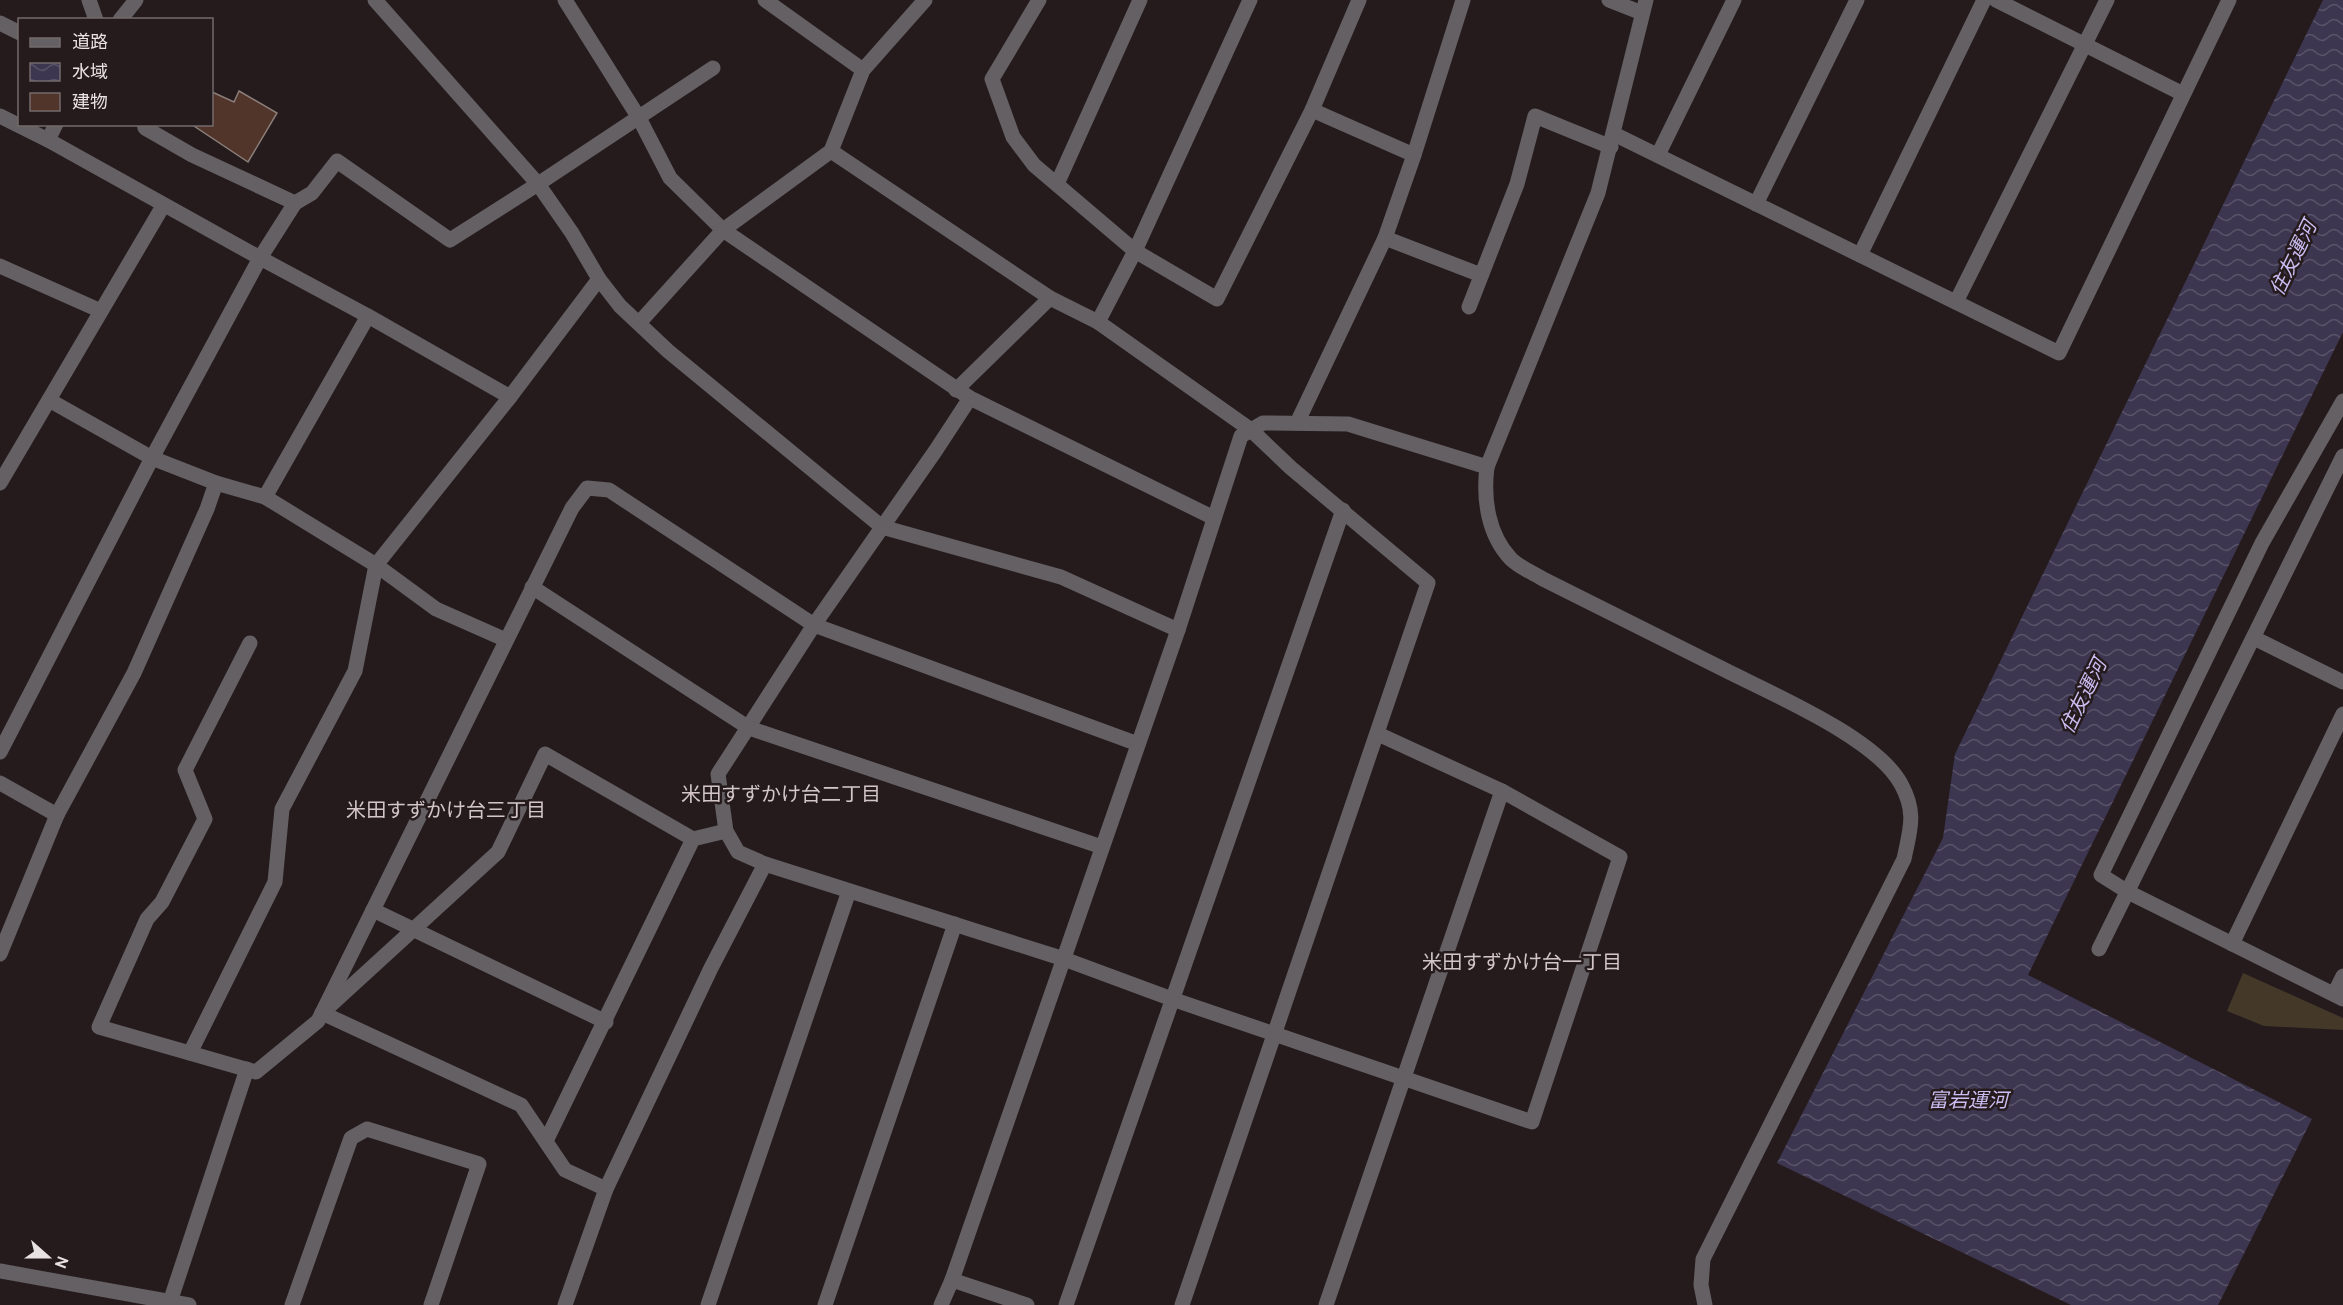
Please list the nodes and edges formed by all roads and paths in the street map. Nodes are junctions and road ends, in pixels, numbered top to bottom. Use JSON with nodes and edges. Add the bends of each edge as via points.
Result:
{"nodes":[{"id":1,"x":89,"y":0,"type":"edge"},
{"id":2,"x":136,"y":0,"type":"edge"},
{"id":3,"x":375,"y":0,"type":"edge"},
{"id":4,"x":565,"y":0,"type":"edge"},
{"id":5,"x":765,"y":0,"type":"edge"},
{"id":6,"x":925,"y":0,"type":"edge"},
{"id":7,"x":1039,"y":0,"type":"edge"},
{"id":8,"x":1140,"y":0,"type":"edge"},
{"id":9,"x":1250,"y":0,"type":"edge"},
{"id":10,"x":1359,"y":0,"type":"edge"},
{"id":11,"x":1462,"y":0,"type":"edge"},
{"id":12,"x":1609,"y":0,"type":"edge"},
{"id":13,"x":1734,"y":0,"type":"edge"},
{"id":14,"x":1857,"y":0,"type":"edge"},
{"id":15,"x":1984,"y":0,"type":"edge"},
{"id":16,"x":1996,"y":0,"type":"edge"},
{"id":17,"x":2107,"y":0,"type":"edge"},
{"id":18,"x":2229,"y":0,"type":"edge"},
{"id":19,"x":1644,"y":6,"type":"edge"},
{"id":20,"x":95,"y":18,"type":"edge"},
{"id":21,"x":122,"y":18,"type":"edge"},
{"id":22,"x":0,"y":23,"type":"edge"},
{"id":23,"x":18,"y":32,"type":"edge"},
{"id":24,"x":2085,"y":45,"type":"junction"},
{"id":25,"x":713,"y":68,"type":"dead end"},
{"id":26,"x":863,"y":70,"type":"junction"},
{"id":27,"x":2183,"y":93,"type":"junction"},
{"id":28,"x":1312,"y":110,"type":"junction"},
{"id":29,"x":0,"y":116,"type":"edge"},
{"id":30,"x":639,"y":118,"type":"junction"},
{"id":31,"x":18,"y":125,"type":"edge"},
{"id":32,"x":20,"y":126,"type":"edge"},
{"id":33,"x":55,"y":126,"type":"edge"},
{"id":34,"x":144,"y":126,"type":"edge"},
{"id":35,"x":48,"y":140,"type":"junction"},
{"id":36,"x":1613,"y":140,"type":"junction"},
{"id":37,"x":831,"y":151,"type":"junction"},
{"id":38,"x":1414,"y":155,"type":"junction"},
{"id":39,"x":1658,"y":155,"type":"junction"},
{"id":40,"x":538,"y":184,"type":"junction"},
{"id":41,"x":1057,"y":184,"type":"junction"},
{"id":42,"x":295,"y":203,"type":"junction"},
{"id":43,"x":1756,"y":204,"type":"junction"},
{"id":44,"x":163,"y":206,"type":"junction"},
{"id":45,"x":723,"y":230,"type":"junction"},
{"id":46,"x":1385,"y":238,"type":"junction"},
{"id":47,"x":1135,"y":251,"type":"junction"},
{"id":48,"x":1860,"y":255,"type":"junction"},
{"id":49,"x":260,"y":258,"type":"junction"},
{"id":50,"x":0,"y":266,"type":"edge"},
{"id":51,"x":1481,"y":275,"type":"junction"},
{"id":52,"x":599,"y":279,"type":"junction"},
{"id":53,"x":1050,"y":298,"type":"junction"},
{"id":54,"x":1956,"y":302,"type":"junction"},
{"id":55,"x":1469,"y":307,"type":"dead end"},
{"id":56,"x":101,"y":311,"type":"junction"},
{"id":57,"x":369,"y":316,"type":"junction"},
{"id":58,"x":1098,"y":322,"type":"junction"},
{"id":59,"x":639,"y":323,"type":"junction"},
{"id":60,"x":956,"y":390,"type":"junction"},
{"id":61,"x":510,"y":397,"type":"junction"},
{"id":62,"x":970,"y":399,"type":"junction"},
{"id":63,"x":49,"y":400,"type":"junction"},
{"id":64,"x":2343,"y":401,"type":"edge"},
{"id":65,"x":1297,"y":423,"type":"junction"},
{"id":66,"x":1251,"y":430,"type":"junction"},
{"id":67,"x":2343,"y":456,"type":"edge"},
{"id":68,"x":152,"y":458,"type":"junction"},
{"id":69,"x":1487,"y":467,"type":"junction"},
{"id":70,"x":0,"y":483,"type":"edge"},
{"id":71,"x":216,"y":483,"type":"junction"},
{"id":72,"x":265,"y":497,"type":"junction"},
{"id":73,"x":1343,"y":510,"type":"junction"},
{"id":74,"x":1214,"y":518,"type":"junction"},
{"id":75,"x":882,"y":527,"type":"junction"},
{"id":76,"x":376,"y":565,"type":"junction"},
{"id":77,"x":532,"y":587,"type":"junction"},
{"id":78,"x":814,"y":625,"type":"junction"},
{"id":79,"x":1178,"y":630,"type":"junction"},
{"id":80,"x":2254,"y":638,"type":"junction"},
{"id":81,"x":506,"y":640,"type":"junction"},
{"id":82,"x":250,"y":643,"type":"dead end"},
{"id":83,"x":2343,"y":682,"type":"edge"},
{"id":84,"x":2343,"y":714,"type":"edge"},
{"id":85,"x":749,"y":728,"type":"junction"},
{"id":86,"x":1378,"y":734,"type":"junction"},
{"id":87,"x":1138,"y":744,"type":"junction"},
{"id":88,"x":0,"y":752,"type":"edge"},
{"id":89,"x":0,"y":783,"type":"edge"},
{"id":90,"x":1502,"y":791,"type":"junction"},
{"id":91,"x":57,"y":815,"type":"junction"},
{"id":92,"x":726,"y":831,"type":"junction"},
{"id":93,"x":693,"y":839,"type":"junction"},
{"id":94,"x":1102,"y":847,"type":"junction"},
{"id":95,"x":765,"y":864,"type":"junction"},
{"id":96,"x":849,"y":891,"type":"junction"},
{"id":97,"x":2128,"y":892,"type":"junction"},
{"id":98,"x":373,"y":910,"type":"junction"},
{"id":99,"x":955,"y":924,"type":"junction"},
{"id":100,"x":414,"y":931,"type":"junction"},
{"id":101,"x":2232,"y":944,"type":"junction"},
{"id":102,"x":2099,"y":949,"type":"dead end"},
{"id":103,"x":0,"y":954,"type":"edge"},
{"id":104,"x":1064,"y":959,"type":"junction"},
{"id":105,"x":2343,"y":976,"type":"edge"},
{"id":106,"x":2339,"y":997,"type":"edge"},
{"id":107,"x":1172,"y":999,"type":"junction"},
{"id":108,"x":322,"y":1013,"type":"junction"},
{"id":109,"x":606,"y":1022,"type":"junction"},
{"id":110,"x":1276,"y":1034,"type":"junction"},
{"id":111,"x":190,"y":1053,"type":"junction"},
{"id":112,"x":246,"y":1069,"type":"junction"},
{"id":113,"x":1405,"y":1077,"type":"junction"},
{"id":114,"x":546,"y":1141,"type":"junction"},
{"id":115,"x":606,"y":1189,"type":"junction"},
{"id":116,"x":0,"y":1271,"type":"edge"},
{"id":117,"x":952,"y":1280,"type":"junction"},
{"id":118,"x":170,"y":1302,"type":"junction"},
{"id":119,"x":189,"y":1305,"type":"edge"},
{"id":120,"x":292,"y":1305,"type":"edge"},
{"id":121,"x":431,"y":1305,"type":"edge"},
{"id":122,"x":565,"y":1305,"type":"edge"},
{"id":123,"x":708,"y":1305,"type":"edge"},
{"id":124,"x":825,"y":1305,"type":"edge"},
{"id":125,"x":941,"y":1305,"type":"edge"},
{"id":126,"x":1027,"y":1305,"type":"edge"},
{"id":127,"x":1066,"y":1305,"type":"edge"},
{"id":128,"x":1182,"y":1305,"type":"edge"},
{"id":129,"x":1326,"y":1305,"type":"edge"},
{"id":130,"x":1705,"y":1305,"type":"edge"}],
"edges":[{"from":1,"to":20,"type":"street"},
{"from":2,"to":21,"type":"street"},
{"from":3,"to":40,"type":"street"},
{"from":4,"to":30,"type":"street"},
{"from":5,"to":26,"type":"street"},
{"from":6,"to":26,"type":"street"},
{"from":7,"to":41,"type":"street","via":[[992,79],[1013,136],[1034,165]]},
{"from":8,"to":41,"type":"street"},
{"from":9,"to":47,"type":"street"},
{"from":10,"to":28,"type":"street"},
{"from":11,"to":38,"type":"street"},
{"from":12,"to":19,"type":"street"},
{"from":13,"to":39,"type":"street"},
{"from":14,"to":43,"type":"street"},
{"from":15,"to":48,"type":"street"},
{"from":16,"to":24,"type":"street"},
{"from":17,"to":24,"type":"street"},
{"from":18,"to":27,"type":"street"},
{"from":19,"to":36,"type":"street"},
{"from":22,"to":23,"type":"street"},
{"from":24,"to":27,"type":"street"},
{"from":24,"to":54,"type":"street"},
{"from":25,"to":30,"type":"street"},
{"from":26,"to":37,"type":"street"},
{"from":27,"to":54,"type":"street","via":[[2059,353]]},
{"from":28,"to":38,"type":"street"},
{"from":28,"to":47,"type":"street","via":[[1216,299]]},
{"from":29,"to":31,"type":"street"},
{"from":30,"to":40,"type":"street"},
{"from":30,"to":45,"type":"street","via":[[670,178]]},
{"from":32,"to":35,"type":"street"},
{"from":33,"to":35,"type":"street"},
{"from":34,"to":42,"type":"street","via":[[192,155]]},
{"from":35,"to":44,"type":"street"},
{"from":36,"to":39,"type":"street"},
{"from":36,"to":51,"type":"street","via":[[1535,116],[1517,184]]},
{"from":36,"to":69,"type":"street","via":[[1598,193]]},
{"from":37,"to":45,"type":"street"},
{"from":37,"to":53,"type":"street"},
{"from":38,"to":46,"type":"street"},
{"from":39,"to":43,"type":"street"},
{"from":40,"to":42,"type":"street","via":[[450,240],[337,161],[312,193]]},
{"from":40,"to":52,"type":"street"},
{"from":41,"to":47,"type":"street"},
{"from":42,"to":49,"type":"street"},
{"from":43,"to":48,"type":"street"},
{"from":44,"to":49,"type":"street"},
{"from":44,"to":56,"type":"street"},
{"from":45,"to":59,"type":"street"},
{"from":45,"to":60,"type":"street"},
{"from":46,"to":51,"type":"street"},
{"from":46,"to":65,"type":"street"},
{"from":47,"to":58,"type":"street"},
{"from":48,"to":54,"type":"street"},
{"from":49,"to":57,"type":"street"},
{"from":49,"to":68,"type":"street"},
{"from":50,"to":56,"type":"street"},
{"from":51,"to":55,"type":"street"},
{"from":52,"to":59,"type":"street"},
{"from":52,"to":61,"type":"street"},
{"from":53,"to":58,"type":"street"},
{"from":53,"to":60,"type":"street"},
{"from":56,"to":63,"type":"street"},
{"from":57,"to":61,"type":"street"},
{"from":57,"to":72,"type":"street"},
{"from":58,"to":66,"type":"street"},
{"from":59,"to":75,"type":"street"},
{"from":60,"to":62,"type":"street"},
{"from":61,"to":76,"type":"street"},
{"from":62,"to":74,"type":"street"},
{"from":62,"to":75,"type":"street"},
{"from":63,"to":68,"type":"street"},
{"from":63,"to":70,"type":"street"},
{"from":64,"to":97,"type":"street","via":[[2262,543],[2101,875]]},
{"from":65,"to":66,"type":"street","via":[[1263,423]]},
{"from":65,"to":69,"type":"street","via":[[1348,424]]},
{"from":66,"to":73,"type":"street"},
{"from":66,"to":74,"type":"street","via":[[1241,436]]},
{"from":67,"to":80,"type":"street"},
{"from":68,"to":71,"type":"street"},
{"from":68,"to":88,"type":"street"},
{"from":69,"to":130,"type":"street","via":[[1484,488],[1492,531],[1512,560],[1859,741],[1883,760],[1902,785],[1913,817],[1904,859],[1703,1259],[1701,1285]]},
{"from":71,"to":72,"type":"street"},
{"from":71,"to":91,"type":"street","via":[[134,672]]},
{"from":72,"to":76,"type":"street"},
{"from":73,"to":86,"type":"street","via":[[1428,583]]},
{"from":73,"to":107,"type":"street"},
{"from":74,"to":79,"type":"street"},
{"from":75,"to":78,"type":"street"},
{"from":75,"to":79,"type":"street","via":[[1061,577]]},
{"from":76,"to":81,"type":"street","via":[[436,609]]},
{"from":76,"to":111,"type":"street","via":[[355,671],[282,809],[275,882]]},
{"from":77,"to":78,"type":"street","via":[[572,508],[587,488],[609,490]]},
{"from":77,"to":81,"type":"street"},
{"from":77,"to":85,"type":"street"},
{"from":78,"to":85,"type":"street"},
{"from":78,"to":87,"type":"street"},
{"from":79,"to":87,"type":"street"},
{"from":80,"to":83,"type":"street"},
{"from":80,"to":97,"type":"street"},
{"from":81,"to":98,"type":"street"},
{"from":82,"to":111,"type":"street","via":[[185,770],[205,819],[162,902],[147,919],[99,1027]]},
{"from":84,"to":101,"type":"street"},
{"from":85,"to":92,"type":"street","via":[[718,774]]},
{"from":85,"to":94,"type":"street"},
{"from":86,"to":90,"type":"street"},
{"from":86,"to":110,"type":"street"},
{"from":87,"to":94,"type":"street"},
{"from":89,"to":91,"type":"street"},
{"from":90,"to":113,"type":"street"},
{"from":90,"to":113,"type":"street","via":[[1620,857],[1532,1122]]},
{"from":91,"to":103,"type":"street"},
{"from":92,"to":93,"type":"street"},
{"from":92,"to":95,"type":"street","via":[[738,852]]},
{"from":93,"to":100,"type":"street","via":[[545,754],[498,852]]},
{"from":93,"to":109,"type":"street"},
{"from":94,"to":104,"type":"street"},
{"from":95,"to":96,"type":"street"},
{"from":95,"to":115,"type":"street"},
{"from":96,"to":99,"type":"street"},
{"from":96,"to":123,"type":"street"},
{"from":97,"to":101,"type":"street"},
{"from":97,"to":102,"type":"street"},
{"from":98,"to":100,"type":"street"},
{"from":98,"to":108,"type":"street"},
{"from":99,"to":104,"type":"street"},
{"from":99,"to":124,"type":"street"},
{"from":100,"to":108,"type":"street"},
{"from":100,"to":109,"type":"street"},
{"from":101,"to":106,"type":"street"},
{"from":104,"to":107,"type":"street"},
{"from":104,"to":117,"type":"street"},
{"from":105,"to":106,"type":"street"},
{"from":107,"to":110,"type":"street"},
{"from":107,"to":127,"type":"street"},
{"from":108,"to":112,"type":"street","via":[[318,1021],[256,1072]]},
{"from":108,"to":114,"type":"street","via":[[520,1105]]},
{"from":109,"to":114,"type":"street"},
{"from":110,"to":113,"type":"street"},
{"from":110,"to":128,"type":"street"},
{"from":111,"to":112,"type":"street"},
{"from":112,"to":118,"type":"street"},
{"from":113,"to":129,"type":"street"},
{"from":114,"to":115,"type":"street","via":[[565,1170]]},
{"from":115,"to":122,"type":"street"},
{"from":116,"to":118,"type":"street"},
{"from":117,"to":125,"type":"street"},
{"from":117,"to":126,"type":"street"},
{"from":118,"to":119,"type":"street"},
{"from":120,"to":121,"type":"street","via":[[351,1138],[367,1129],[479,1164]]}]}
